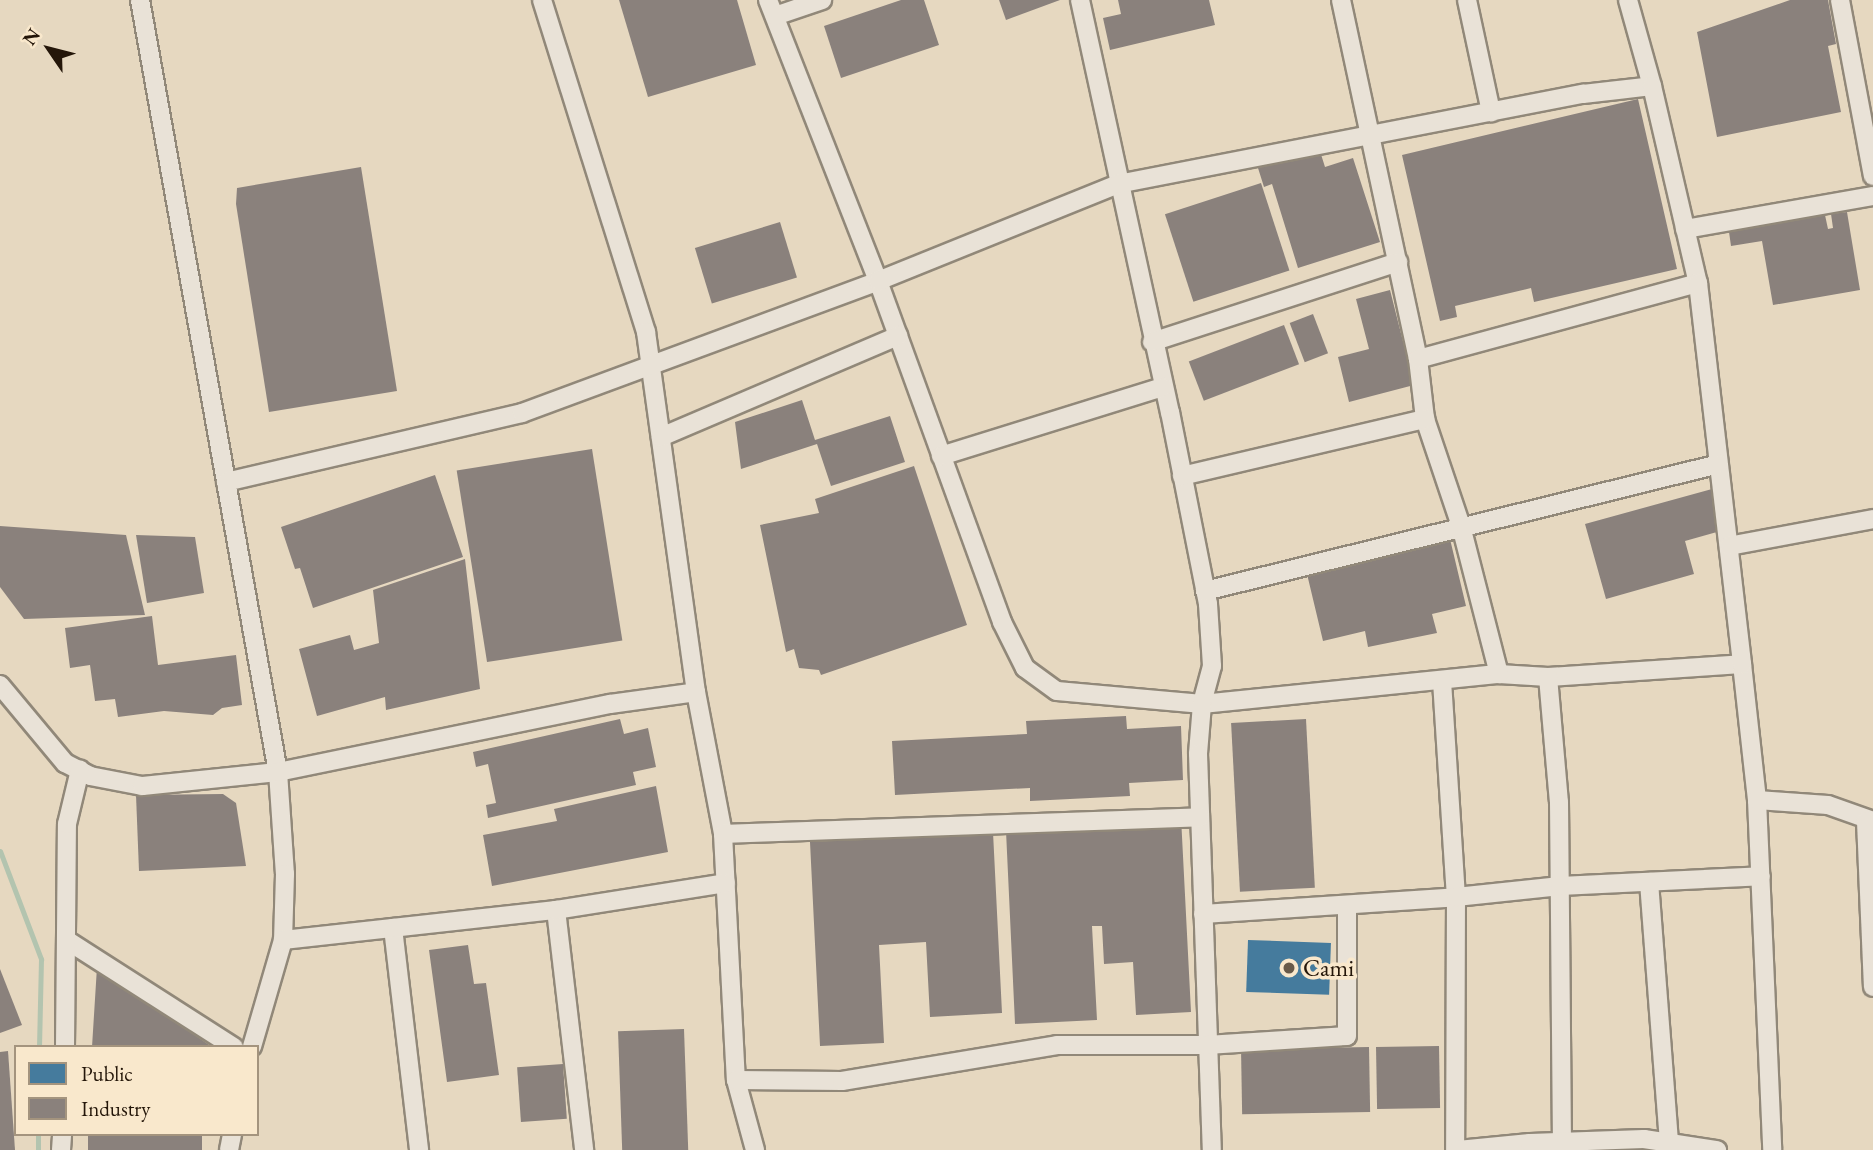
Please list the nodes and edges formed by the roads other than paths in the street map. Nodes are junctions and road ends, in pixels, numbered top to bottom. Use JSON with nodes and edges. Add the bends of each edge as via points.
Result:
{"nodes":[{"id":1,"x":140,"y":0,"type":"edge"},
{"id":2,"x":542,"y":0,"type":"edge"},
{"id":3,"x":822,"y":0,"type":"edge"},
{"id":4,"x":1080,"y":0,"type":"edge"},
{"id":5,"x":1341,"y":0,"type":"edge"},
{"id":6,"x":1467,"y":0,"type":"edge"},
{"id":7,"x":1628,"y":0,"type":"edge"},
{"id":8,"x":1840,"y":0,"type":"edge"},
{"id":9,"x":771,"y":8,"type":"edge"},
{"id":10,"x":1652,"y":86,"type":"junction"},
{"id":11,"x":1491,"y":112,"type":"junction"},
{"id":12,"x":1372,"y":135,"type":"junction"},
{"id":13,"x":1873,"y":176,"type":"edge"},
{"id":14,"x":1118,"y":184,"type":"junction"},
{"id":15,"x":1873,"y":195,"type":"edge"},
{"id":16,"x":1685,"y":229,"type":"junction"},
{"id":17,"x":1398,"y":262,"type":"junction"},
{"id":18,"x":878,"y":281,"type":"junction"},
{"id":19,"x":1698,"y":283,"type":"junction"},
{"id":20,"x":898,"y":336,"type":"junction"},
{"id":21,"x":1152,"y":342,"type":"junction"},
{"id":22,"x":1418,"y":359,"type":"junction"},
{"id":23,"x":651,"y":367,"type":"junction"},
{"id":24,"x":1163,"y":387,"type":"junction"},
{"id":25,"x":1425,"y":419,"type":"junction"},
{"id":26,"x":661,"y":437,"type":"junction"},
{"id":27,"x":941,"y":456,"type":"junction"},
{"id":28,"x":1719,"y":464,"type":"junction"},
{"id":29,"x":1182,"y":476,"type":"junction"},
{"id":30,"x":226,"y":482,"type":"junction"},
{"id":31,"x":1873,"y":519,"type":"edge"},
{"id":32,"x":1461,"y":526,"type":"junction"},
{"id":33,"x":1728,"y":546,"type":"junction"},
{"id":34,"x":1205,"y":591,"type":"junction"},
{"id":35,"x":1742,"y":664,"type":"junction"},
{"id":36,"x":1499,"y":674,"type":"junction"},
{"id":37,"x":1548,"y":677,"type":"junction"},
{"id":38,"x":1442,"y":681,"type":"junction"},
{"id":39,"x":0,"y":685,"type":"edge"},
{"id":40,"x":696,"y":692,"type":"junction"},
{"id":41,"x":1202,"y":704,"type":"junction"},
{"id":42,"x":80,"y":770,"type":"junction"},
{"id":43,"x":278,"y":772,"type":"junction"},
{"id":44,"x":1757,"y":800,"type":"junction"},
{"id":45,"x":1199,"y":817,"type":"junction"},
{"id":46,"x":1870,"y":821,"type":"edge"},
{"id":47,"x":723,"y":834,"type":"junction"},
{"id":48,"x":1761,"y":876,"type":"junction"},
{"id":49,"x":1649,"y":882,"type":"junction"},
{"id":50,"x":726,"y":883,"type":"junction"},
{"id":51,"x":1560,"y":886,"type":"junction"},
{"id":52,"x":1456,"y":897,"type":"junction"},
{"id":53,"x":1347,"y":905,"type":"junction"},
{"id":54,"x":556,"y":910,"type":"junction"},
{"id":55,"x":1203,"y":914,"type":"junction"},
{"id":56,"x":393,"y":928,"type":"junction"},
{"id":57,"x":284,"y":940,"type":"junction"},
{"id":58,"x":68,"y":941,"type":"junction"},
{"id":59,"x":1873,"y":987,"type":"edge"},
{"id":60,"x":65,"y":1045,"type":"edge"},
{"id":61,"x":231,"y":1045,"type":"edge"},
{"id":62,"x":253,"y":1045,"type":"edge"},
{"id":63,"x":1207,"y":1045,"type":"junction"},
{"id":64,"x":736,"y":1080,"type":"junction"},
{"id":65,"x":1562,"y":1142,"type":"junction"},
{"id":66,"x":1669,"y":1142,"type":"junction"},
{"id":67,"x":419,"y":1150,"type":"edge"},
{"id":68,"x":584,"y":1150,"type":"edge"},
{"id":69,"x":755,"y":1150,"type":"edge"},
{"id":70,"x":1212,"y":1150,"type":"edge"},
{"id":71,"x":1464,"y":1150,"type":"edge"},
{"id":72,"x":1717,"y":1150,"type":"edge"},
{"id":73,"x":1772,"y":1150,"type":"edge"}],
"edges":[{"from":1,"to":30,"type":"street"},
{"from":2,"to":23,"type":"street","via":[[646,332]]},
{"from":3,"to":9,"type":"street"},
{"from":4,"to":14,"type":"street"},
{"from":5,"to":12,"type":"street"},
{"from":6,"to":11,"type":"street"},
{"from":7,"to":10,"type":"street"},
{"from":8,"to":13,"type":"street"},
{"from":9,"to":18,"type":"street"},
{"from":10,"to":11,"type":"street"},
{"from":10,"to":16,"type":"street"},
{"from":11,"to":12,"type":"street"},
{"from":12,"to":14,"type":"street"},
{"from":12,"to":17,"type":"street"},
{"from":14,"to":18,"type":"street"},
{"from":14,"to":21,"type":"street"},
{"from":15,"to":16,"type":"street"},
{"from":16,"to":19,"type":"street"},
{"from":17,"to":21,"type":"street"},
{"from":17,"to":22,"type":"street"},
{"from":18,"to":20,"type":"street"},
{"from":18,"to":23,"type":"street"},
{"from":19,"to":22,"type":"street"},
{"from":19,"to":28,"type":"street"},
{"from":20,"to":26,"type":"street"},
{"from":20,"to":27,"type":"street"},
{"from":21,"to":24,"type":"street"},
{"from":22,"to":25,"type":"street"},
{"from":23,"to":26,"type":"street"},
{"from":23,"to":30,"type":"street","via":[[522,414]]},
{"from":24,"to":27,"type":"street"},
{"from":24,"to":29,"type":"street"},
{"from":25,"to":29,"type":"street"},
{"from":25,"to":32,"type":"street"},
{"from":26,"to":40,"type":"street"},
{"from":27,"to":41,"type":"street","via":[[1002,622],[1025,668],[1057,691]]},
{"from":28,"to":32,"type":"street"},
{"from":28,"to":33,"type":"street"},
{"from":29,"to":34,"type":"street"},
{"from":30,"to":43,"type":"street"},
{"from":31,"to":33,"type":"street"},
{"from":32,"to":34,"type":"street"},
{"from":32,"to":36,"type":"street"},
{"from":33,"to":35,"type":"street"},
{"from":34,"to":41,"type":"street","via":[[1212,666]]},
{"from":35,"to":37,"type":"street"},
{"from":35,"to":44,"type":"street"},
{"from":36,"to":37,"type":"street"},
{"from":36,"to":38,"type":"street"},
{"from":37,"to":51,"type":"street","via":[[1559,802]]},
{"from":38,"to":41,"type":"street"},
{"from":38,"to":52,"type":"street"},
{"from":39,"to":42,"type":"street","via":[[65,763]]},
{"from":40,"to":43,"type":"street","via":[[610,704]]},
{"from":40,"to":47,"type":"street"},
{"from":41,"to":45,"type":"street"},
{"from":42,"to":43,"type":"street","via":[[142,786]]},
{"from":42,"to":58,"type":"street","via":[[68,824]]},
{"from":43,"to":57,"type":"street"},
{"from":44,"to":46,"type":"street","via":[[1828,805]]},
{"from":44,"to":48,"type":"street"},
{"from":45,"to":47,"type":"street"},
{"from":45,"to":55,"type":"street"},
{"from":46,"to":59,"type":"street"},
{"from":47,"to":50,"type":"street"},
{"from":48,"to":49,"type":"street"},
{"from":48,"to":73,"type":"street"},
{"from":49,"to":51,"type":"street"},
{"from":49,"to":66,"type":"street"},
{"from":50,"to":54,"type":"street"},
{"from":50,"to":64,"type":"street"},
{"from":51,"to":52,"type":"street"},
{"from":51,"to":65,"type":"street"},
{"from":52,"to":53,"type":"street"},
{"from":52,"to":71,"type":"street"},
{"from":53,"to":55,"type":"street"},
{"from":53,"to":63,"type":"street","via":[[1347,1036]]},
{"from":54,"to":56,"type":"street"},
{"from":54,"to":68,"type":"street"},
{"from":55,"to":63,"type":"street"},
{"from":56,"to":57,"type":"street"},
{"from":56,"to":67,"type":"street"},
{"from":57,"to":62,"type":"street"},
{"from":58,"to":60,"type":"street"},
{"from":58,"to":61,"type":"street"},
{"from":63,"to":64,"type":"street","via":[[1056,1045],[842,1081]]},
{"from":63,"to":70,"type":"street"},
{"from":64,"to":69,"type":"street"},
{"from":65,"to":66,"type":"street"},
{"from":65,"to":71,"type":"street"},
{"from":66,"to":72,"type":"street"}]}
